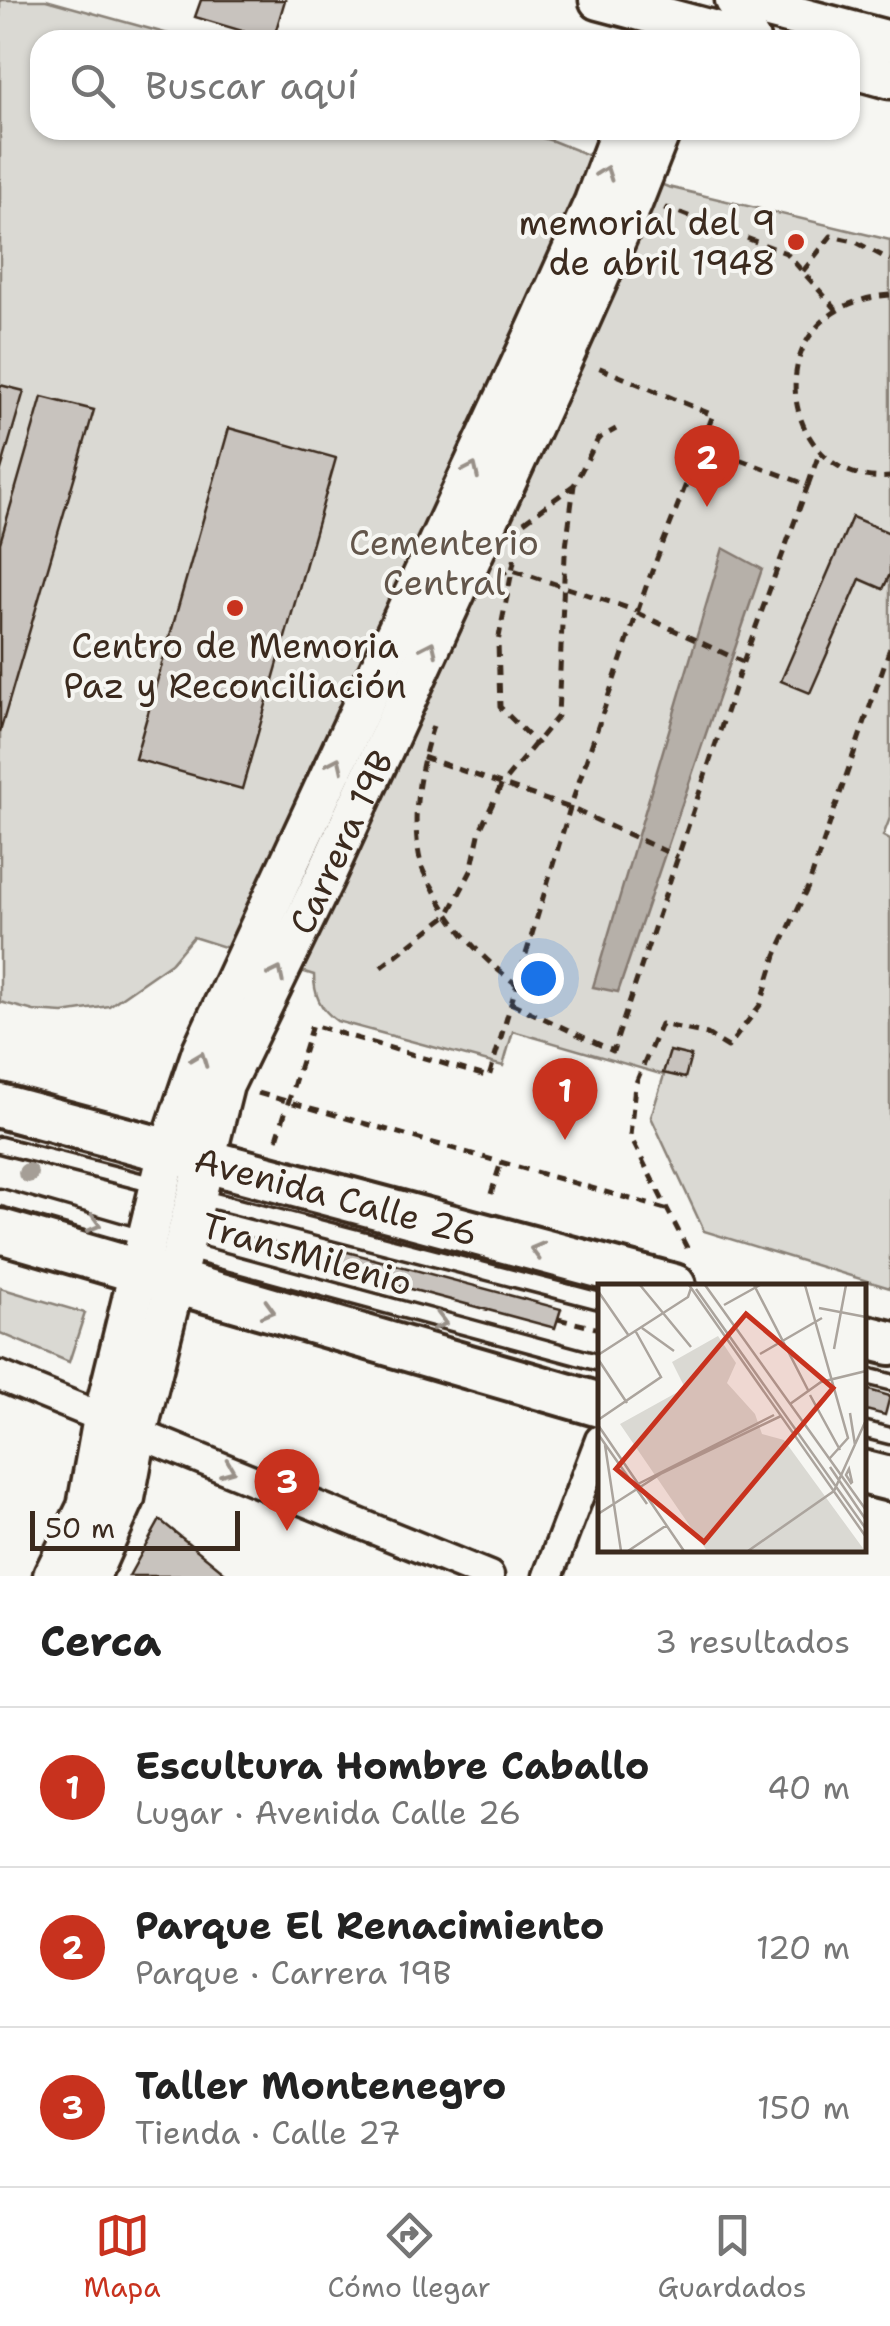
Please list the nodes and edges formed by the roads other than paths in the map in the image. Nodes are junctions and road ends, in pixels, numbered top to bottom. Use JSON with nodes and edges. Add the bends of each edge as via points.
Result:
{"nodes":[{"id":1,"x":599,"y":0,"type":"edge"},
{"id":2,"x":735,"y":0,"type":"edge"},
{"id":3,"x":669,"y":20,"type":"edge"},
{"id":4,"x":710,"y":30,"type":"edge"},
{"id":5,"x":848,"y":30,"type":"edge"},
{"id":6,"x":860,"y":33,"type":"edge"},
{"id":7,"x":890,"y":41,"type":"edge"},
{"id":8,"x":860,"y":70,"type":"edge"},
{"id":9,"x":890,"y":78,"type":"edge"},
{"id":10,"x":616,"y":140,"type":"edge"},
{"id":11,"x":657,"y":140,"type":"edge"},
{"id":12,"x":0,"y":1106,"type":"edge"},
{"id":13,"x":0,"y":1145,"type":"edge"},
{"id":14,"x":182,"y":1174,"type":"junction"},
{"id":15,"x":0,"y":1197,"type":"edge"},
{"id":16,"x":0,"y":1232,"type":"edge"},
{"id":17,"x":161,"y":1255,"type":"junction"},
{"id":18,"x":680,"y":1267,"type":"edge"},
{"id":19,"x":598,"y":1300,"type":"edge"},
{"id":20,"x":865,"y":1337,"type":"edge"},
{"id":21,"x":890,"y":1343,"type":"edge"},
{"id":22,"x":598,"y":1364,"type":"edge"},
{"id":23,"x":0,"y":1376,"type":"edge"},
{"id":24,"x":865,"y":1376,"type":"edge"},
{"id":25,"x":890,"y":1382,"type":"edge"},
{"id":26,"x":598,"y":1404,"type":"edge"},
{"id":27,"x":120,"y":1425,"type":"junction"},
{"id":28,"x":865,"y":1430,"type":"edge"},
{"id":29,"x":890,"y":1436,"type":"edge"},
{"id":30,"x":598,"y":1445,"type":"edge"},
{"id":31,"x":865,"y":1473,"type":"edge"},
{"id":32,"x":890,"y":1479,"type":"edge"},
{"id":33,"x":53,"y":1576,"type":"edge"},
{"id":34,"x":90,"y":1576,"type":"edge"},
{"id":35,"x":490,"y":1576,"type":"edge"},
{"id":36,"x":548,"y":1576,"type":"edge"}],
"edges":[{"from":1,"to":3,"type":"street"},
{"from":2,"to":5,"type":"street"},
{"from":3,"to":4,"type":"street"},
{"from":6,"to":7,"type":"street"},
{"from":8,"to":9,"type":"street"},
{"from":14,"to":10,"type":"street","name":"Carrera 19B","one_way":true,"via":[[202,1051],[538,329]]},
{"from":14,"to":11,"type":"street","name":"Carrera 19B","one_way":true,"via":[[570,344]]},
{"from":12,"to":14,"type":"main road","name":"Avenida Calle 26"},
{"from":13,"to":14,"type":"lane","name":"TransMilenio"},
{"from":14,"to":17,"type":"street","name":"Carrera 19B"},
{"from":18,"to":14,"type":"main road","name":"Avenida Calle 26","one_way":true},
{"from":14,"to":19,"type":"lane","name":"TransMilenio"},
{"from":15,"to":17,"type":"lane","name":"TransMilenio","one_way":true},
{"from":16,"to":17,"type":"main road"},
{"from":17,"to":22,"type":"lane","name":"TransMilenio","one_way":true},
{"from":17,"to":26,"type":"main road","one_way":true},
{"from":17,"to":27,"type":"street","name":"Carrera 19B"},
{"from":20,"to":21,"type":"main road"},
{"from":23,"to":27,"type":"street"},
{"from":24,"to":25,"type":"lane"},
{"from":27,"to":33,"type":"street","name":"Carrera 19B"},
{"from":27,"to":34,"type":"street","name":"Carrera 19B","via":[[126,1498]]},
{"from":27,"to":35,"type":"street","one_way":true},
{"from":28,"to":29,"type":"lane"},
{"from":30,"to":36,"type":"street"},
{"from":31,"to":32,"type":"main road"}]}
